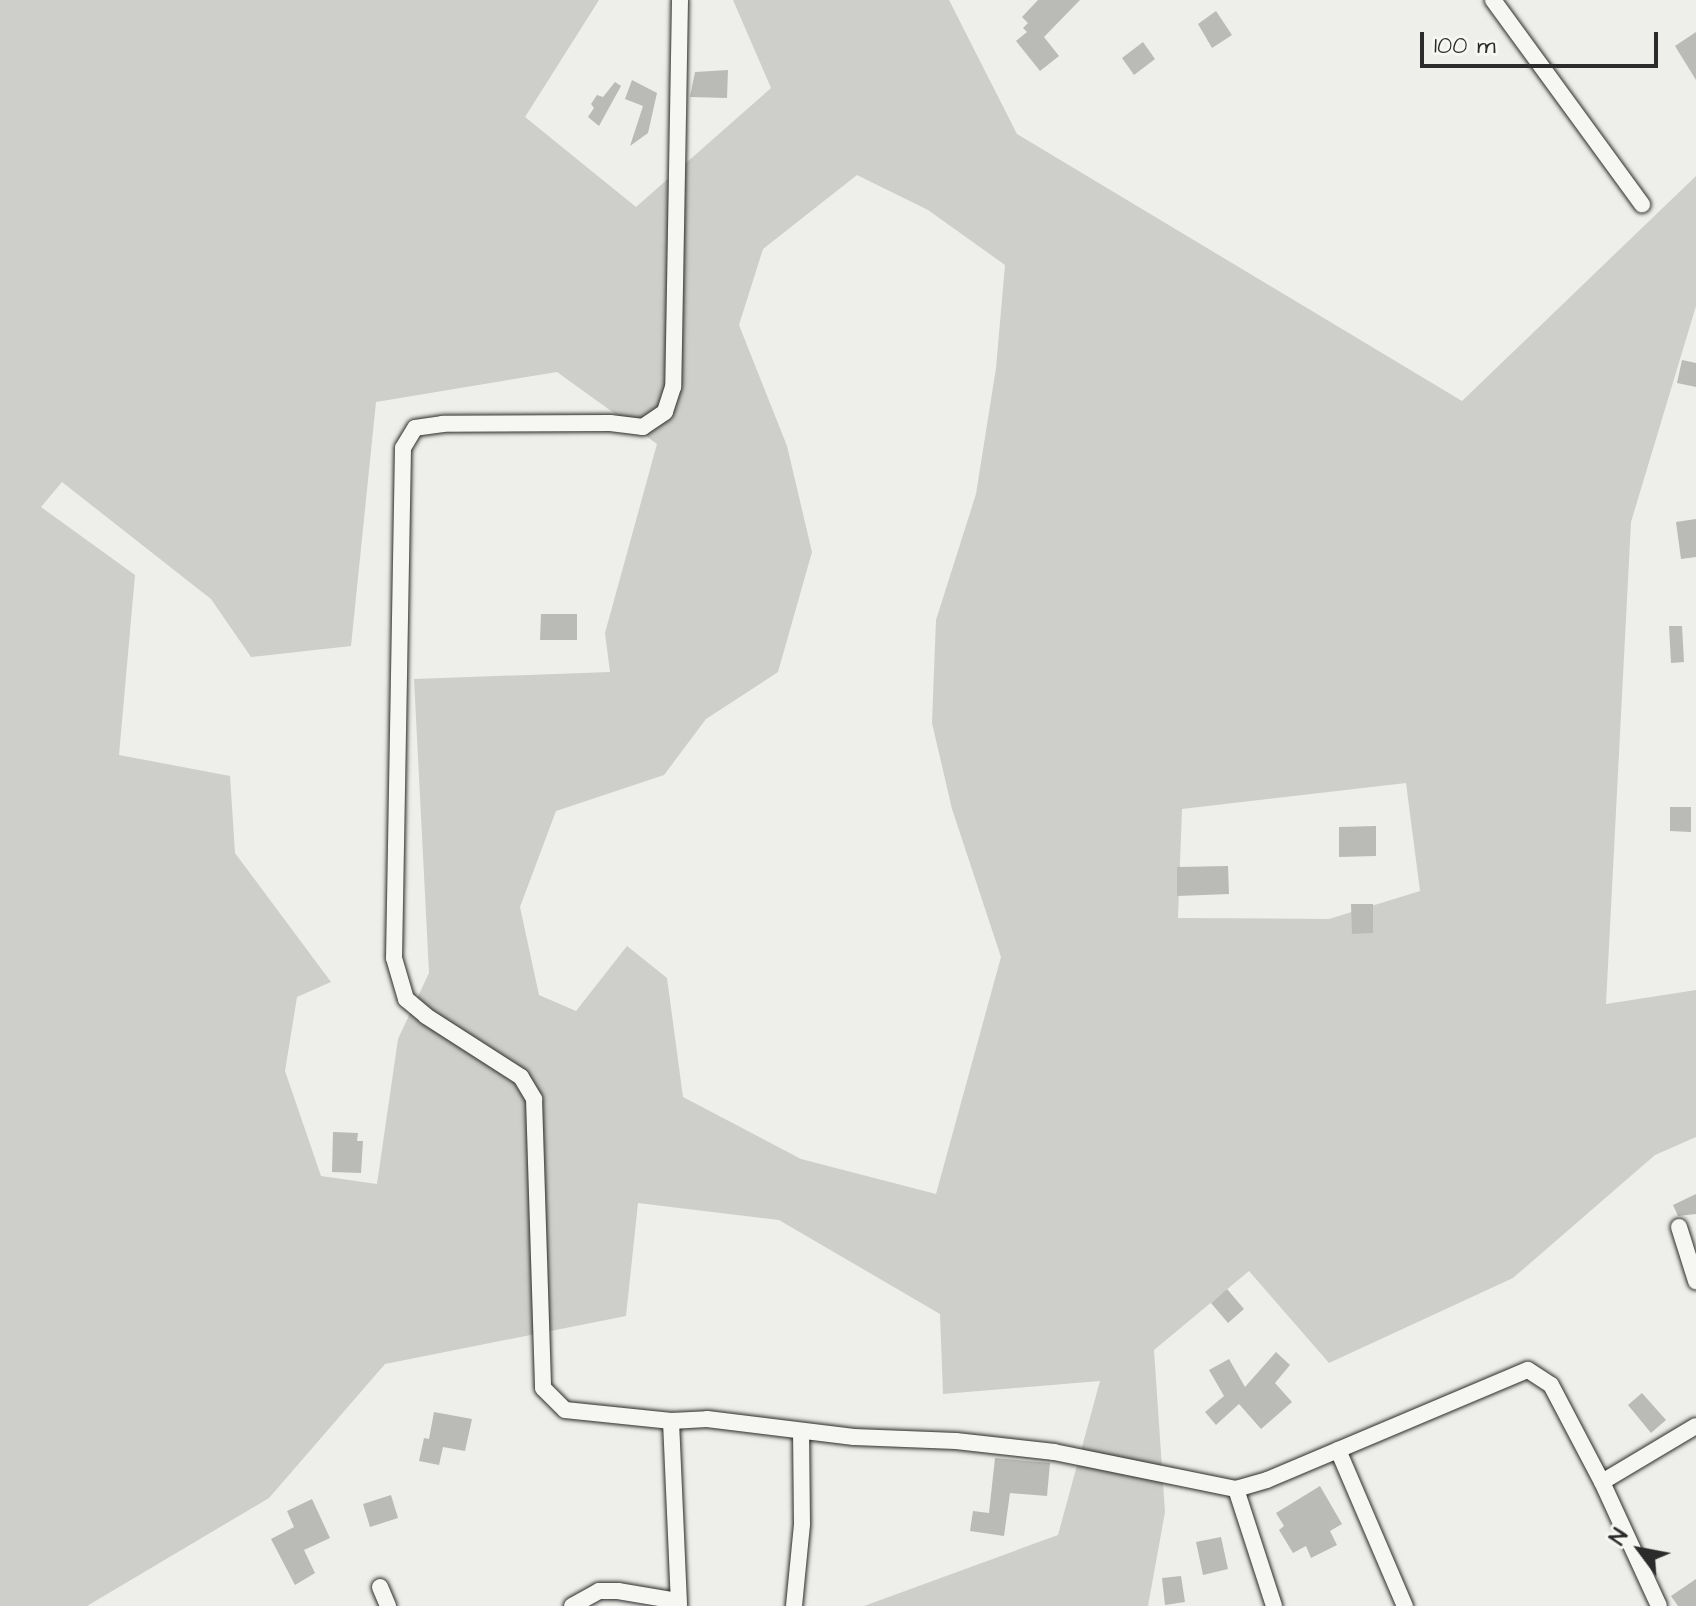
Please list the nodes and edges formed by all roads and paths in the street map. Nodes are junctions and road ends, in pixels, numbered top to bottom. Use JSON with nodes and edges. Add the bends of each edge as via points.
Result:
{"nodes":[{"id":1,"x":680,"y":0,"type":"edge"},
{"id":2,"x":1493,"y":0,"type":"edge"},
{"id":3,"x":1642,"y":204,"type":"dead end"},
{"id":4,"x":1679,"y":1227,"type":"dead end"},
{"id":5,"x":1696,"y":1281,"type":"edge"},
{"id":6,"x":671,"y":1421,"type":"junction"},
{"id":7,"x":1696,"y":1426,"type":"edge"},
{"id":8,"x":801,"y":1431,"type":"junction"},
{"id":9,"x":1338,"y":1450,"type":"junction"},
{"id":10,"x":1602,"y":1482,"type":"junction"},
{"id":11,"x":1236,"y":1489,"type":"junction"},
{"id":12,"x":380,"y":1587,"type":"dead end"},
{"id":13,"x":678,"y":1604,"type":"edge"},
{"id":14,"x":388,"y":1606,"type":"edge"},
{"id":15,"x":572,"y":1606,"type":"edge"},
{"id":16,"x":794,"y":1606,"type":"edge"},
{"id":17,"x":1274,"y":1606,"type":"edge"},
{"id":18,"x":1405,"y":1606,"type":"edge"},
{"id":19,"x":1657,"y":1606,"type":"edge"}],
"edges":[{"from":1,"to":6,"type":"street","via":[[673,387],[665,412],[643,427],[443,424],[415,428],[403,448],[394,958],[406,999],[521,1077],[534,1099],[543,1388],[565,1410]]},
{"from":2,"to":3,"type":"street"},
{"from":4,"to":5,"type":"street"},
{"from":6,"to":8,"type":"street","via":[[707,1419]]},
{"from":6,"to":13,"type":"street"},
{"from":7,"to":10,"type":"street"},
{"from":8,"to":11,"type":"street","via":[[1054,1452]]},
{"from":8,"to":16,"type":"street","via":[[802,1524]]},
{"from":9,"to":10,"type":"street","via":[[1528,1370],[1551,1385]]},
{"from":9,"to":11,"type":"street"},
{"from":9,"to":18,"type":"street"},
{"from":10,"to":19,"type":"street"},
{"from":11,"to":17,"type":"street"},
{"from":12,"to":14,"type":"street"},
{"from":13,"to":15,"type":"street","via":[[599,1591]]}]}
